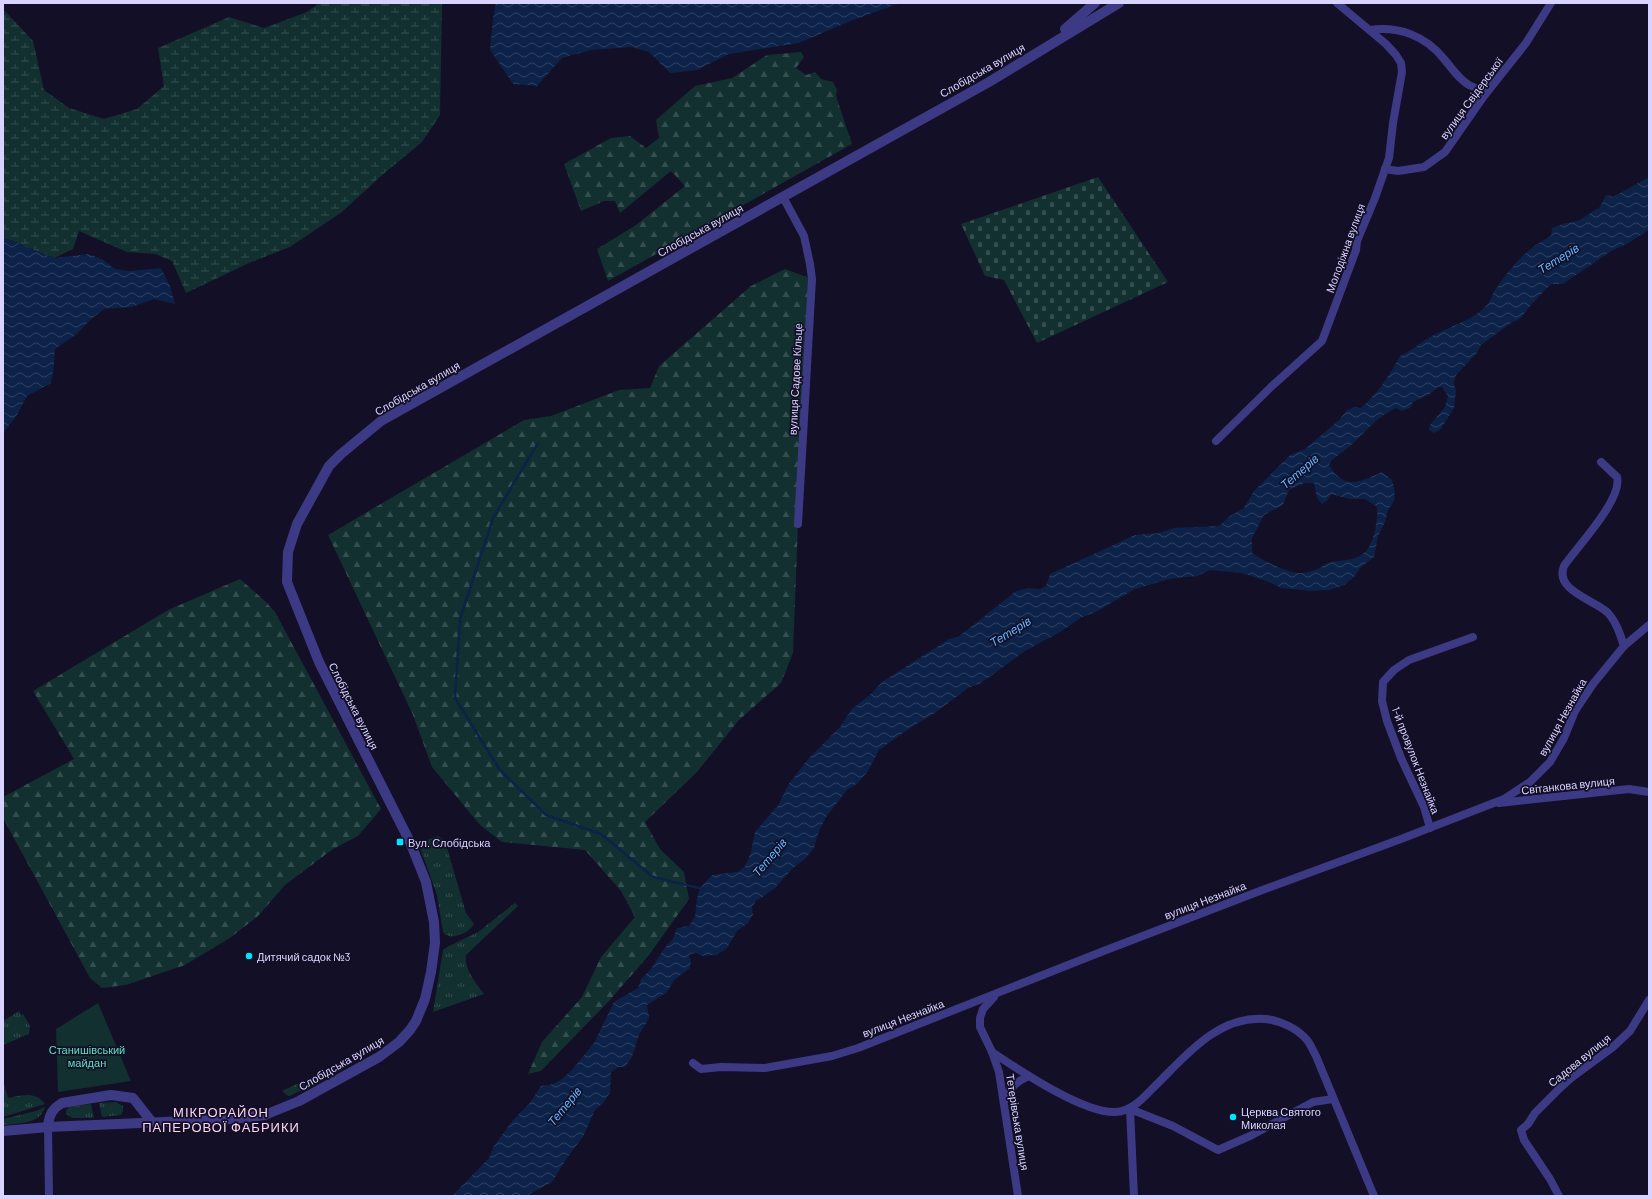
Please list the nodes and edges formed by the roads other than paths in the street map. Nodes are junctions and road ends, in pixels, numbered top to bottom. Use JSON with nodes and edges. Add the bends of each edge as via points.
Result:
{"nodes":[{"id":1,"x":1095,"y":3,"type":"edge"},
{"id":2,"x":1119,"y":3,"type":"edge"},
{"id":3,"x":1337,"y":3,"type":"edge"},
{"id":4,"x":1551,"y":3,"type":"edge"},
{"id":5,"x":1370,"y":30,"type":"junction"},
{"id":6,"x":1032,"y":55,"type":"junction"},
{"id":7,"x":1487,"y":92,"type":"junction"},
{"id":8,"x":1385,"y":169,"type":"junction"},
{"id":9,"x":783,"y":197,"type":"junction"},
{"id":10,"x":1216,"y":441,"type":"dead end"},
{"id":11,"x":1601,"y":462,"type":"dead end"},
{"id":12,"x":798,"y":524,"type":"dead end"},
{"id":13,"x":1649,"y":625,"type":"edge"},
{"id":14,"x":1472,"y":637,"type":"dead end"},
{"id":15,"x":1624,"y":646,"type":"junction"},
{"id":16,"x":1649,"y":792,"type":"edge"},
{"id":17,"x":1490,"y":804,"type":"junction"},
{"id":18,"x":1430,"y":828,"type":"junction"},
{"id":19,"x":997,"y":994,"type":"junction"},
{"id":20,"x":1649,"y":1000,"type":"edge"},
{"id":21,"x":992,"y":1052,"type":"junction"},
{"id":22,"x":693,"y":1063,"type":"dead end"},
{"id":23,"x":1028,"y":1076,"type":"junction"},
{"id":24,"x":1333,"y":1099,"type":"junction"},
{"id":25,"x":1004,"y":1102,"type":"junction"},
{"id":26,"x":1130,"y":1109,"type":"junction"},
{"id":27,"x":152,"y":1122,"type":"junction"},
{"id":28,"x":48,"y":1127,"type":"junction"},
{"id":29,"x":3,"y":1131,"type":"edge"},
{"id":30,"x":49,"y":1196,"type":"edge"},
{"id":31,"x":1018,"y":1196,"type":"edge"},
{"id":32,"x":1134,"y":1196,"type":"edge"},
{"id":33,"x":1374,"y":1196,"type":"edge"},
{"id":34,"x":1559,"y":1196,"type":"edge"}],
"edges":[{"from":1,"to":6,"type":"street"},
{"from":2,"to":6,"type":"street","name":"Слобідська вулиця"},
{"from":3,"to":5,"type":"street","name":"Молодіжна вулиця"},
{"from":4,"to":7,"type":"street","name":"вулиця Свідерської","via":[[1526,43]]},
{"from":5,"to":7,"type":"street","via":[[1403,30],[1432,46],[1469,85]]},
{"from":5,"to":8,"type":"street","name":"Молодіжна вулиця","via":[[1396,55],[1401,63],[1402,72],[1389,158]]},
{"from":6,"to":9,"type":"street","name":"Слобідська вулиця","via":[[989,82]]},
{"from":7,"to":8,"type":"street","name":"вулиця Свідерської","via":[[1445,152],[1424,167],[1398,171]]},
{"from":8,"to":10,"type":"street","name":"Молодіжна вулиця","via":[[1322,341]]},
{"from":9,"to":12,"type":"street","name":"вулиця Садове Кільце","via":[[804,236],[812,279]]},
{"from":9,"to":27,"type":"street","name":"Слобідська вулиця","via":[[381,421],[329,466],[297,524],[288,552],[287,582],[319,662],[417,857],[430,898],[434,922],[435,943],[425,998],[416,1021],[399,1042],[379,1057],[299,1102],[265,1115],[234,1119]]},
{"from":11,"to":15,"type":"street","via":[[1617,477],[1617,489],[1597,523],[1568,560],[1562,574],[1572,590],[1608,613],[1616,624]]},
{"from":13,"to":15,"type":"street","name":"вулиця Незнайка"},
{"from":14,"to":18,"type":"street","name":"1-й провулок Незнайка","via":[[1409,660],[1394,670],[1383,682],[1382,702],[1387,721],[1424,807]]},
{"from":15,"to":17,"type":"street","name":"вулиця Незнайка","via":[[1583,700],[1550,762],[1530,782],[1504,799]]},
{"from":16,"to":17,"type":"street","name":"Світанкова вулиця","via":[[1628,790]]},
{"from":17,"to":18,"type":"street","name":"вулиця Незнайка"},
{"from":18,"to":19,"type":"street","name":"вулиця Незнайка","via":[[1257,892]]},
{"from":19,"to":21,"type":"street","name":"Тетерівська вулиця","via":[[987,1003],[980,1018],[982,1034]]},
{"from":19,"to":22,"type":"street","name":"вулиця Незнайка","via":[[832,1056],[765,1068],[721,1066],[701,1069]]},
{"from":20,"to":34,"type":"street","name":"Садова вулиця","via":[[1630,1031],[1565,1083],[1521,1130],[1524,1140]]},
{"from":21,"to":23,"type":"street"},
{"from":21,"to":25,"type":"street","name":"Тетерівська вулиця","via":[[999,1072]]},
{"from":23,"to":25,"type":"street","via":[[1013,1086],[1006,1094]]},
{"from":23,"to":26,"type":"street","via":[[1080,1104],[1098,1110],[1116,1112]]},
{"from":24,"to":26,"type":"street","via":[[1313,1102],[1218,1150],[1173,1126]]},
{"from":24,"to":26,"type":"street","via":[[1307,1040],[1285,1024],[1252,1018],[1217,1031],[1200,1042]]},
{"from":24,"to":33,"type":"street"},
{"from":25,"to":31,"type":"street","name":"Тетерівська вулиця"},
{"from":26,"to":32,"type":"street"},
{"from":27,"to":28,"type":"street"},
{"from":27,"to":28,"type":"street","via":[[133,1098],[111,1095],[62,1103],[50,1113]]},
{"from":28,"to":29,"type":"street"},
{"from":28,"to":30,"type":"street"}]}
